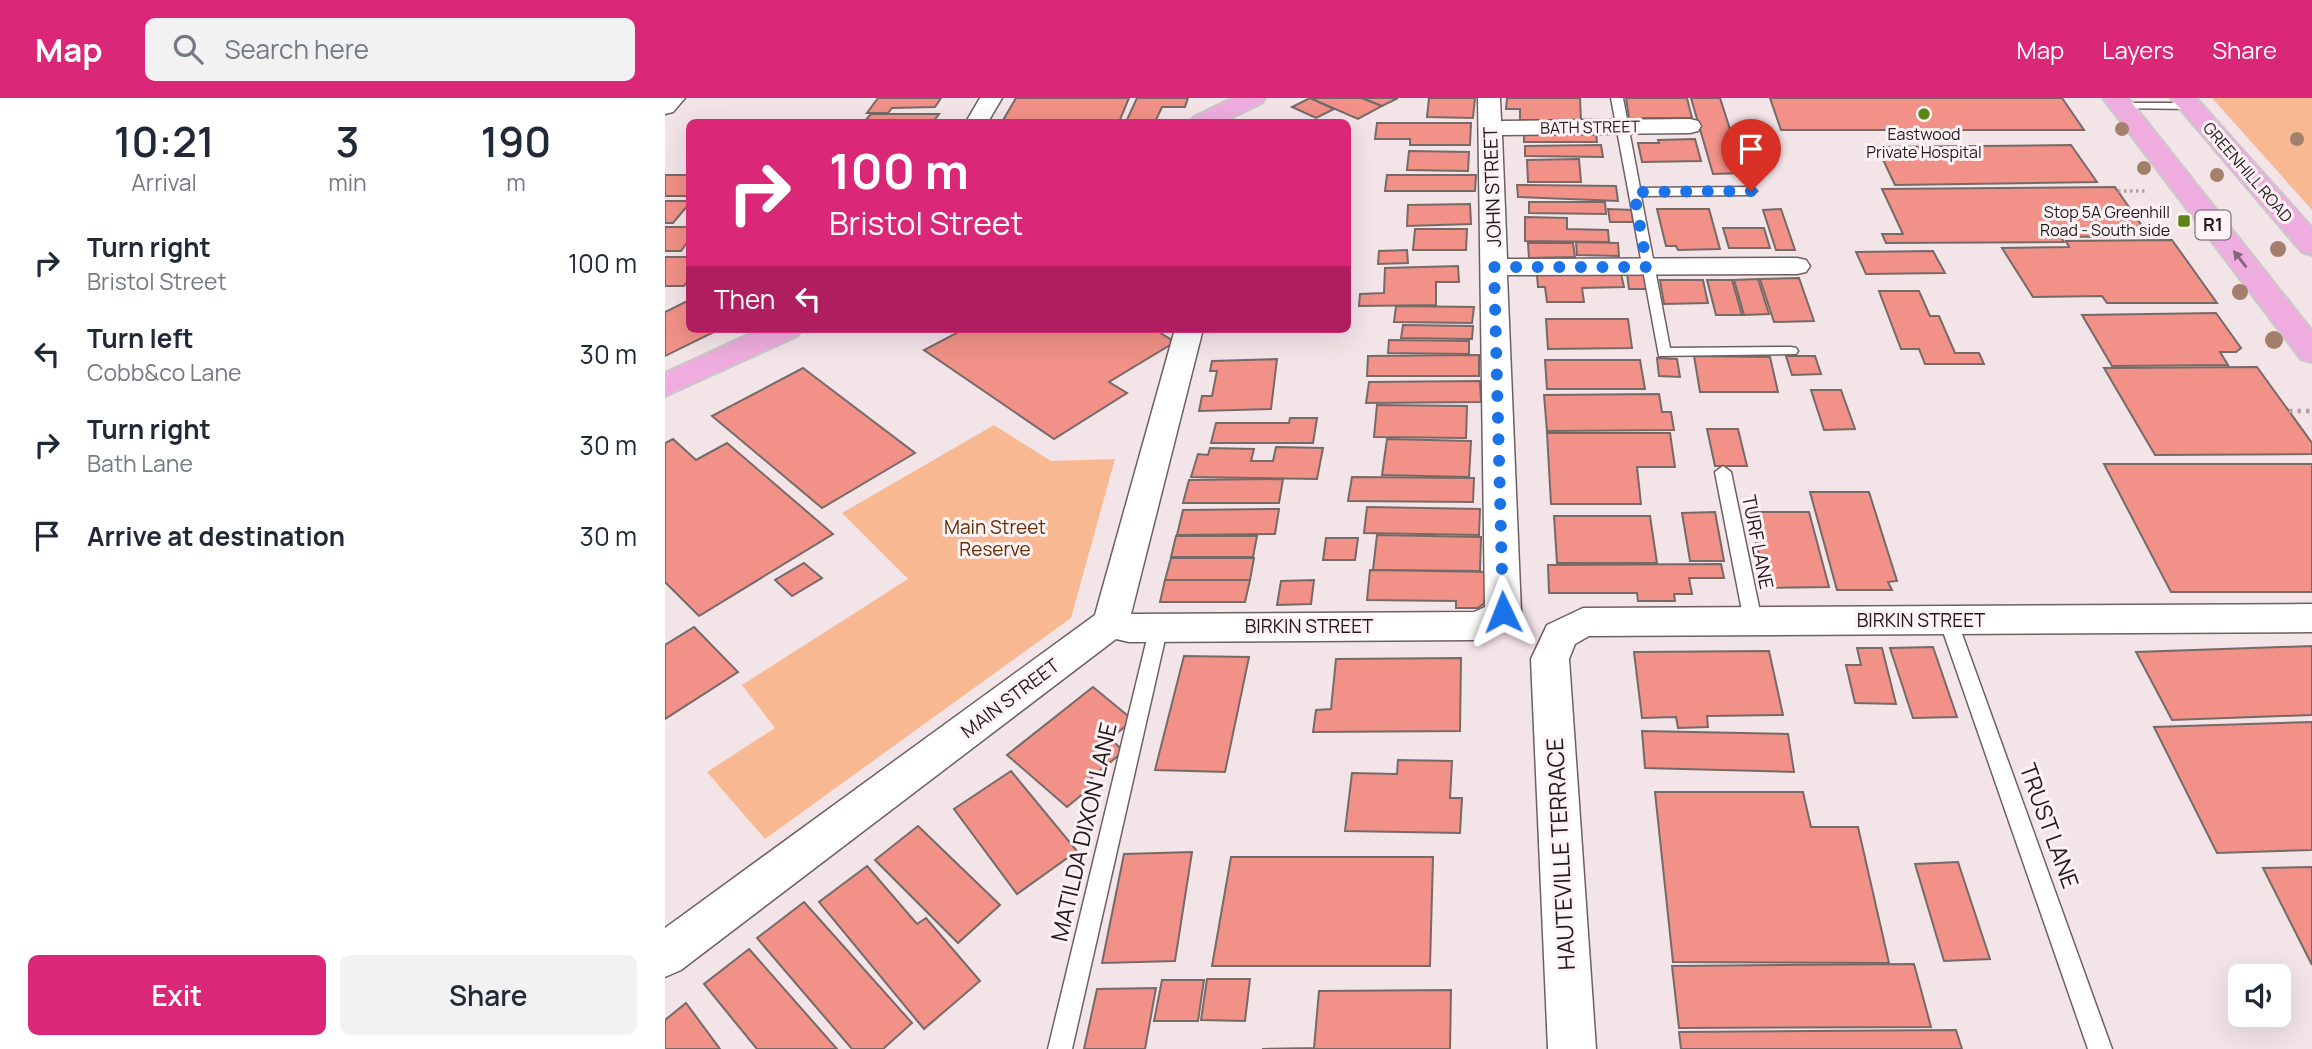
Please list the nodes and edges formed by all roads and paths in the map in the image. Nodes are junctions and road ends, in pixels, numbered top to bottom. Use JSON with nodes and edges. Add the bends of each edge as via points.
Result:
{"nodes":[{"id":1,"x":674,"y":98,"type":"edge"},
{"id":2,"x":991,"y":98,"type":"edge"},
{"id":3,"x":1253,"y":98,"type":"edge"},
{"id":4,"x":1489,"y":98,"type":"edge"},
{"id":5,"x":1618,"y":98,"type":"edge"},
{"id":6,"x":2118,"y":102,"type":"edge"},
{"id":7,"x":2187,"y":102,"type":"edge"},
{"id":8,"x":665,"y":107,"type":"edge"},
{"id":9,"x":979,"y":119,"type":"edge"},
{"id":10,"x":1209,"y":119,"type":"edge"},
{"id":11,"x":1690,"y":126,"type":"dead end"},
{"id":12,"x":1623,"y":127,"type":"junction"},
{"id":13,"x":1490,"y":128,"type":"junction"},
{"id":14,"x":1751,"y":191,"type":"dead end"},
{"id":15,"x":2118,"y":191,"type":"dead end"},
{"id":16,"x":2158,"y":191,"type":"dead end"},
{"id":17,"x":1634,"y":192,"type":"junction"},
{"id":18,"x":2312,"y":246,"type":"edge"},
{"id":19,"x":1797,"y":266,"type":"dead end"},
{"id":20,"x":1494,"y":267,"type":"junction"},
{"id":21,"x":1647,"y":267,"type":"junction"},
{"id":22,"x":2271,"y":299,"type":"junction"},
{"id":23,"x":778,"y":333,"type":"edge"},
{"id":24,"x":1188,"y":333,"type":"edge"},
{"id":25,"x":2312,"y":334,"type":"edge"},
{"id":26,"x":1791,"y":351,"type":"dead end"},
{"id":27,"x":2312,"y":352,"type":"edge"},
{"id":28,"x":665,"y":386,"type":"edge"},
{"id":29,"x":2289,"y":411,"type":"dead end"},
{"id":30,"x":2312,"y":411,"type":"edge"},
{"id":31,"x":1723,"y":472,"type":"dead end"},
{"id":32,"x":1503,"y":612,"type":"joint"},
{"id":33,"x":2312,"y":618,"type":"edge"},
{"id":34,"x":1948,"y":620,"type":"junction"},
{"id":35,"x":1753,"y":621,"type":"junction"},
{"id":36,"x":1111,"y":623,"type":"junction"},
{"id":37,"x":1159,"y":626,"type":"junction"},
{"id":38,"x":1551,"y":659,"type":"joint"},
{"id":39,"x":665,"y":956,"type":"edge"},
{"id":40,"x":1060,"y":1049,"type":"edge"},
{"id":41,"x":1572,"y":1049,"type":"edge"},
{"id":42,"x":2100,"y":1049,"type":"edge"}],
"edges":[{"from":1,"to":8,"type":"street"},
{"from":2,"to":9,"type":"street"},
{"from":3,"to":10,"type":"highway"},
{"from":4,"to":13,"type":"street","name":"JOHN STREET"},
{"from":5,"to":12,"type":"lane"},
{"from":6,"to":7,"type":"lane"},
{"from":22,"to":6,"type":"highway","number":"R1","one_way":true},
{"from":7,"to":18,"type":"highway","name":"GREENHILL ROAD"},
{"from":11,"to":12,"type":"street","name":"BATH STREET"},
{"from":12,"to":13,"type":"street","name":"BATH STREET"},
{"from":12,"to":17,"type":"lane"},
{"from":13,"to":20,"type":"street","name":"JOHN STREET"},
{"from":14,"to":17,"type":"lane"},
{"from":15,"to":16,"type":"path"},
{"from":17,"to":21,"type":"lane"},
{"from":19,"to":21,"type":"street"},
{"from":20,"to":21,"type":"street"},
{"from":20,"to":32,"type":"street","name":"JOHN STREET"},
{"from":21,"to":26,"type":"lane","via":[[1664,353]]},
{"from":22,"to":25,"type":"lane"},
{"from":22,"to":27,"type":"highway","number":"R1"},
{"from":23,"to":28,"type":"highway"},
{"from":24,"to":36,"type":"street"},
{"from":29,"to":30,"type":"path"},
{"from":31,"to":35,"type":"lane","name":"TURF LANE"},
{"from":32,"to":37,"type":"street","name":"BIRKIN STREET","via":[[1474,626]]},
{"from":33,"to":34,"type":"street","name":"BIRKIN STREET"},
{"from":34,"to":35,"type":"street","name":"BIRKIN STREET"},
{"from":34,"to":42,"type":"lane","name":"TRUST LANE"},
{"from":35,"to":38,"type":"street","name":"BIRKIN STREET","via":[[1583,622],[1560,635]]},
{"from":36,"to":37,"type":"street","name":"BIRKIN STREET","via":[[1129,628]]},
{"from":36,"to":39,"type":"street","name":"MAIN STREET"},
{"from":37,"to":40,"type":"lane","name":"MATILDA DIXON LANE"},
{"from":38,"to":41,"type":"street","name":"HAUTEVILLE TERRACE"}]}
